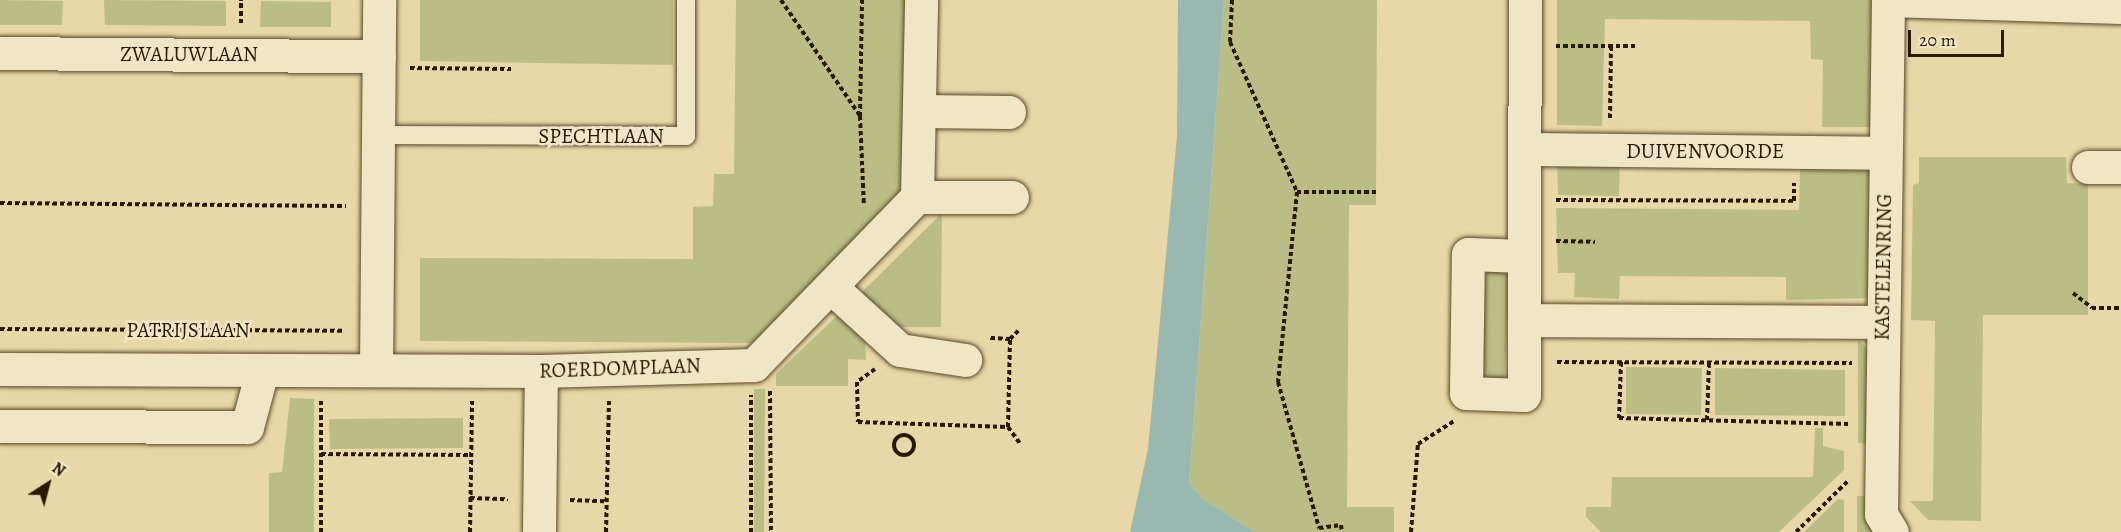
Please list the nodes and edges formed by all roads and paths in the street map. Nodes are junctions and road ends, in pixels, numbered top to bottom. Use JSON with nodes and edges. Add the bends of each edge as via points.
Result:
{"nodes":[{"id":1,"x":379,"y":0,"type":"edge"},
{"id":2,"x":686,"y":0,"type":"edge"},
{"id":3,"x":781,"y":0,"type":"edge"},
{"id":4,"x":862,"y":0,"type":"edge"},
{"id":5,"x":921,"y":0,"type":"edge"},
{"id":6,"x":1232,"y":0,"type":"edge"},
{"id":7,"x":1525,"y":0,"type":"edge"},
{"id":8,"x":1888,"y":0,"type":"edge"},
{"id":9,"x":2052,"y":3,"type":"edge"},
{"id":10,"x":2121,"y":7,"type":"edge"},
{"id":11,"x":1525,"y":46,"type":"junction"},
{"id":12,"x":1611,"y":46,"type":"junction"},
{"id":13,"x":1636,"y":46,"type":"dead end"},
{"id":14,"x":0,"y":53,"type":"edge"},
{"id":15,"x":379,"y":62,"type":"junction"},
{"id":16,"x":511,"y":69,"type":"dead end"},
{"id":17,"x":919,"y":111,"type":"junction"},
{"id":18,"x":1009,"y":112,"type":"dead end"},
{"id":19,"x":860,"y":116,"type":"junction"},
{"id":20,"x":379,"y":135,"type":"junction"},
{"id":21,"x":1525,"y":149,"type":"junction"},
{"id":22,"x":1610,"y":150,"type":"junction"},
{"id":23,"x":1793,"y":152,"type":"junction"},
{"id":24,"x":1885,"y":153,"type":"junction"},
{"id":25,"x":2088,"y":167,"type":"dead end"},
{"id":26,"x":2121,"y":167,"type":"edge"},
{"id":27,"x":1297,"y":192,"type":"junction"},
{"id":28,"x":1379,"y":192,"type":"dead end"},
{"id":29,"x":917,"y":197,"type":"junction"},
{"id":30,"x":1012,"y":197,"type":"dead end"},
{"id":31,"x":1525,"y":200,"type":"junction"},
{"id":32,"x":0,"y":203,"type":"edge"},
{"id":33,"x":379,"y":206,"type":"junction"},
{"id":34,"x":866,"y":255,"type":"junction"},
{"id":35,"x":1524,"y":256,"type":"junction"},
{"id":36,"x":831,"y":287,"type":"junction"},
{"id":37,"x":2073,"y":293,"type":"dead end"},
{"id":38,"x":2121,"y":308,"type":"edge"},
{"id":39,"x":1525,"y":320,"type":"junction"},
{"id":40,"x":1882,"y":322,"type":"junction"},
{"id":41,"x":0,"y":329,"type":"edge"},
{"id":42,"x":1020,"y":329,"type":"dead end"},
{"id":43,"x":377,"y":331,"type":"junction"},
{"id":44,"x":1010,"y":339,"type":"dead end"},
{"id":45,"x":965,"y":360,"type":"dead end"},
{"id":46,"x":1524,"y":362,"type":"junction"},
{"id":47,"x":1621,"y":362,"type":"junction"},
{"id":48,"x":1709,"y":363,"type":"junction"},
{"id":49,"x":1853,"y":363,"type":"dead end"},
{"id":50,"x":754,"y":365,"type":"junction"},
{"id":51,"x":610,"y":366,"type":"junction"},
{"id":52,"x":0,"y":369,"type":"edge"},
{"id":53,"x":376,"y":370,"type":"junction"},
{"id":54,"x":262,"y":371,"type":"junction"},
{"id":55,"x":321,"y":371,"type":"junction"},
{"id":56,"x":473,"y":371,"type":"junction"},
{"id":57,"x":541,"y":371,"type":"junction"},
{"id":58,"x":1466,"y":393,"type":"junction"},
{"id":59,"x":1707,"y":420,"type":"junction"},
{"id":60,"x":905,"y":423,"type":"dead end"},
{"id":61,"x":1852,"y":424,"type":"dead end"},
{"id":62,"x":0,"y":426,"type":"edge"},
{"id":63,"x":1008,"y":427,"type":"dead end"},
{"id":64,"x":905,"y":435,"type":"junction"},
{"id":65,"x":1022,"y":445,"type":"dead end"},
{"id":66,"x":321,"y":454,"type":"junction"},
{"id":67,"x":471,"y":455,"type":"junction"},
{"id":68,"x":1852,"y":477,"type":"dead end"},
{"id":69,"x":539,"y":531,"type":"edge"},
{"id":70,"x":321,"y":532,"type":"edge"},
{"id":71,"x":470,"y":532,"type":"edge"},
{"id":72,"x":606,"y":532,"type":"edge"},
{"id":73,"x":750,"y":532,"type":"edge"},
{"id":74,"x":771,"y":532,"type":"edge"},
{"id":75,"x":1342,"y":532,"type":"edge"},
{"id":76,"x":1411,"y":532,"type":"edge"},
{"id":77,"x":1796,"y":532,"type":"edge"},
{"id":78,"x":1892,"y":532,"type":"edge"}],
"edges":[{"from":1,"to":15,"type":"street"},
{"from":2,"to":20,"type":"lane","name":"SPECHTLAAN","via":[[686,136]]},
{"from":3,"to":19,"type":"path"},
{"from":4,"to":19,"type":"path"},
{"from":5,"to":17,"type":"street"},
{"from":6,"to":27,"type":"path","via":[[1230,42]]},
{"from":7,"to":11,"type":"street"},
{"from":8,"to":9,"type":"street"},
{"from":8,"to":24,"type":"street","name":"KASTELENRING"},
{"from":9,"to":10,"type":"street"},
{"from":11,"to":12,"type":"path"},
{"from":11,"to":21,"type":"street"},
{"from":12,"to":13,"type":"path"},
{"from":12,"to":22,"type":"path"},
{"from":14,"to":15,"type":"street","name":"ZWALUWLAAN"},
{"from":15,"to":16,"type":"path"},
{"from":15,"to":20,"type":"street"},
{"from":17,"to":18,"type":"street"},
{"from":17,"to":29,"type":"street"},
{"from":19,"to":34,"type":"path"},
{"from":20,"to":33,"type":"street"},
{"from":21,"to":22,"type":"street","name":"DUIVENVOORDE"},
{"from":21,"to":31,"type":"street"},
{"from":22,"to":23,"type":"street","name":"DUIVENVOORDE"},
{"from":23,"to":24,"type":"street","name":"DUIVENVOORDE"},
{"from":23,"to":31,"type":"path","via":[[1794,201]]},
{"from":24,"to":40,"type":"street","name":"KASTELENRING"},
{"from":25,"to":26,"type":"street"},
{"from":27,"to":28,"type":"path"},
{"from":27,"to":75,"type":"path","via":[[1278,382],[1319,528],[1341,525]]},
{"from":29,"to":30,"type":"street"},
{"from":29,"to":34,"type":"street"},
{"from":31,"to":35,"type":"street"},
{"from":32,"to":33,"type":"path"},
{"from":33,"to":43,"type":"street"},
{"from":34,"to":36,"type":"street"},
{"from":35,"to":39,"type":"street"},
{"from":35,"to":58,"type":"street","via":[[1468,254]]},
{"from":36,"to":45,"type":"street","via":[[900,350]]},
{"from":36,"to":50,"type":"street"},
{"from":37,"to":38,"type":"path","via":[[2092,308]]},
{"from":39,"to":40,"type":"street"},
{"from":39,"to":46,"type":"street"},
{"from":40,"to":78,"type":"street","name":"KASTELENRING","via":[[1881,514]]},
{"from":41,"to":43,"type":"path","name":"PATRIJSLAAN"},
{"from":42,"to":44,"type":"path"},
{"from":43,"to":53,"type":"street"},
{"from":46,"to":47,"type":"path"},
{"from":46,"to":58,"type":"street","via":[[1524,396]]},
{"from":47,"to":48,"type":"path"},
{"from":47,"to":59,"type":"path","via":[[1619,418]]},
{"from":48,"to":49,"type":"path"},
{"from":48,"to":59,"type":"path"},
{"from":50,"to":51,"type":"street","name":"ROERDOMPLAAN"},
{"from":50,"to":73,"type":"path"},
{"from":50,"to":74,"type":"path","via":[[770,388]]},
{"from":51,"to":57,"type":"street","name":"ROERDOMPLAAN"},
{"from":51,"to":72,"type":"path"},
{"from":52,"to":54,"type":"street","name":"PATRIJSLAAN"},
{"from":53,"to":55,"type":"street","name":"PATRIJSLAAN"},
{"from":53,"to":56,"type":"street","name":"ROERDOMPLAAN"},
{"from":54,"to":55,"type":"street","name":"PATRIJSLAAN"},
{"from":54,"to":62,"type":"street","name":"PATRIJSLAAN","via":[[247,427]]},
{"from":55,"to":66,"type":"path"},
{"from":56,"to":57,"type":"street","name":"ROERDOMPLAAN"},
{"from":56,"to":67,"type":"path"},
{"from":57,"to":69,"type":"street"},
{"from":58,"to":76,"type":"path","via":[[1452,425],[1418,444]]},
{"from":59,"to":61,"type":"path"},
{"from":60,"to":64,"type":"path"},
{"from":63,"to":65,"type":"path"},
{"from":64,"to":64,"type":"path","via":[[914,445],[902,456],[893,444]]},
{"from":66,"to":67,"type":"path"},
{"from":66,"to":70,"type":"path"},
{"from":67,"to":71,"type":"path"},
{"from":68,"to":77,"type":"path"}]}
